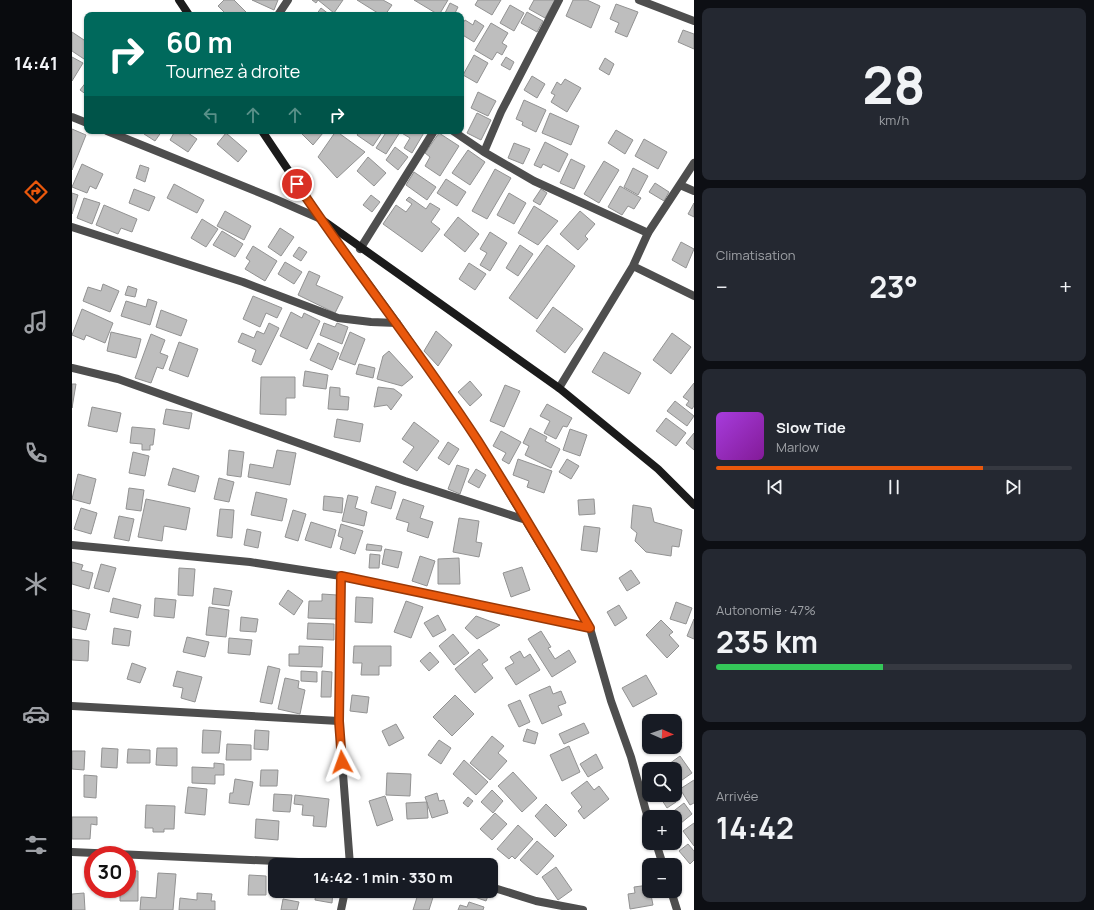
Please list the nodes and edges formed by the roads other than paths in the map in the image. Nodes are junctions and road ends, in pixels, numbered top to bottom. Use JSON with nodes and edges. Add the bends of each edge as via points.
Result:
{"nodes":[{"id":1,"x":179,"y":0,"type":"edge"},
{"id":2,"x":288,"y":0,"type":"edge"},
{"id":3,"x":559,"y":0,"type":"edge"},
{"id":4,"x":639,"y":0,"type":"edge"},
{"id":5,"x":187,"y":12,"type":"edge"},
{"id":6,"x":280,"y":12,"type":"edge"},
{"id":7,"x":694,"y":21,"type":"edge"},
{"id":8,"x":72,"y":117,"type":"edge"},
{"id":9,"x":84,"y":122,"type":"edge"},
{"id":10,"x":114,"y":134,"type":"edge"},
{"id":11,"x":264,"y":134,"type":"edge"},
{"id":12,"x":432,"y":134,"type":"edge"},
{"id":13,"x":457,"y":134,"type":"edge"},
{"id":14,"x":484,"y":152,"type":"junction"},
{"id":15,"x":694,"y":163,"type":"edge"},
{"id":16,"x":680,"y":185,"type":"junction"},
{"id":17,"x":694,"y":191,"type":"edge"},
{"id":18,"x":320,"y":219,"type":"junction"},
{"id":19,"x":72,"y":228,"type":"edge"},
{"id":20,"x":648,"y":233,"type":"junction"},
{"id":21,"x":360,"y":249,"type":"junction"},
{"id":22,"x":633,"y":266,"type":"junction"},
{"id":23,"x":694,"y":296,"type":"edge"},
{"id":24,"x":397,"y":323,"type":"junction"},
{"id":25,"x":72,"y":368,"type":"edge"},
{"id":26,"x":559,"y":388,"type":"junction"},
{"id":27,"x":694,"y":505,"type":"edge"},
{"id":28,"x":526,"y":520,"type":"junction"},
{"id":29,"x":72,"y":546,"type":"edge"},
{"id":30,"x":341,"y":576,"type":"junction"},
{"id":31,"x":590,"y":628,"type":"junction"},
{"id":32,"x":72,"y":706,"type":"edge"},
{"id":33,"x":339,"y":721,"type":"junction"},
{"id":34,"x":646,"y":810,"type":"edge"},
{"id":35,"x":72,"y":852,"type":"edge"},
{"id":36,"x":350,"y":858,"type":"edge"},
{"id":37,"x":268,"y":860,"type":"edge"},
{"id":38,"x":498,"y":889,"type":"edge"},
{"id":39,"x":344,"y":898,"type":"edge"},
{"id":40,"x":673,"y":898,"type":"edge"},
{"id":41,"x":341,"y":910,"type":"edge"},
{"id":42,"x":583,"y":910,"type":"edge"},
{"id":43,"x":677,"y":910,"type":"edge"}],
"edges":[{"from":1,"to":5,"type":"main road"},
{"from":2,"to":6,"type":"street"},
{"from":3,"to":14,"type":"street","via":[[501,112]]},
{"from":4,"to":7,"type":"street"},
{"from":8,"to":9,"type":"street"},
{"from":10,"to":18,"type":"street"},
{"from":11,"to":18,"type":"main road"},
{"from":12,"to":21,"type":"street"},
{"from":13,"to":14,"type":"street"},
{"from":14,"to":20,"type":"street","via":[[534,181]]},
{"from":15,"to":16,"type":"street"},
{"from":16,"to":17,"type":"street"},
{"from":16,"to":20,"type":"street"},
{"from":18,"to":21,"type":"main road"},
{"from":18,"to":24,"type":"street"},
{"from":19,"to":24,"type":"street","via":[[243,282],[338,318]]},
{"from":20,"to":22,"type":"street"},
{"from":21,"to":26,"type":"main road"},
{"from":22,"to":23,"type":"street"},
{"from":22,"to":26,"type":"street"},
{"from":24,"to":28,"type":"street","via":[[477,439]]},
{"from":25,"to":28,"type":"street","via":[[118,379],[405,481]]},
{"from":26,"to":27,"type":"main road","via":[[658,469]]},
{"from":28,"to":31,"type":"street"},
{"from":29,"to":30,"type":"street","via":[[250,562]]},
{"from":30,"to":31,"type":"street"},
{"from":30,"to":33,"type":"street"},
{"from":31,"to":34,"type":"street"},
{"from":32,"to":33,"type":"street"},
{"from":33,"to":36,"type":"street"},
{"from":35,"to":37,"type":"street"},
{"from":38,"to":42,"type":"street","via":[[536,901]]},
{"from":39,"to":41,"type":"street"},
{"from":40,"to":43,"type":"street"}]}
